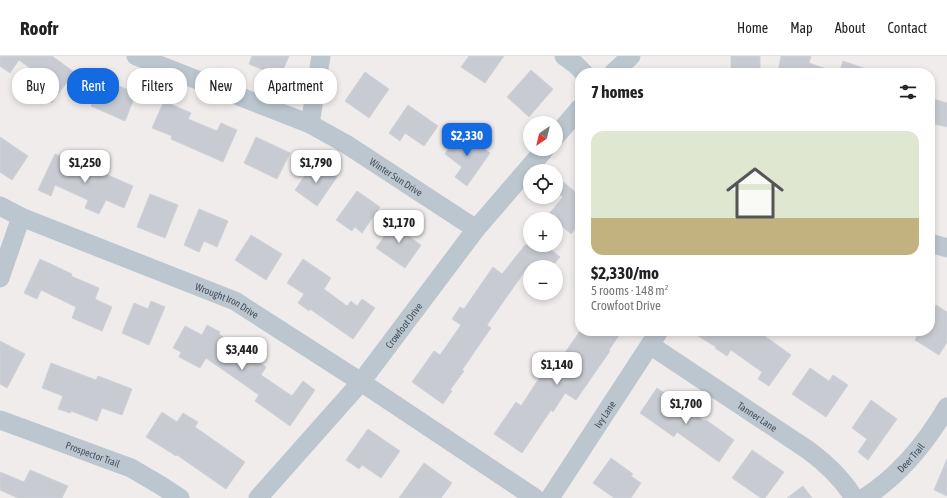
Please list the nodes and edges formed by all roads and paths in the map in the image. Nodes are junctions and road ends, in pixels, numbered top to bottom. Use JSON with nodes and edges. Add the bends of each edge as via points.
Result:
{"nodes":[{"id":1,"x":136,"y":56,"type":"edge"},
{"id":2,"x":321,"y":56,"type":"edge"},
{"id":3,"x":564,"y":56,"type":"edge"},
{"id":4,"x":631,"y":56,"type":"edge"},
{"id":5,"x":579,"y":68,"type":"edge"},
{"id":6,"x":618,"y":68,"type":"edge"},
{"id":7,"x":575,"y":114,"type":"edge"},
{"id":8,"x":310,"y":124,"type":"junction"},
{"id":9,"x":563,"y":128,"type":"edge"},
{"id":10,"x":539,"y":156,"type":"edge"},
{"id":11,"x":0,"y":206,"type":"edge"},
{"id":12,"x":21,"y":217,"type":"junction"},
{"id":13,"x":476,"y":229,"type":"junction"},
{"id":14,"x":935,"y":244,"type":"edge"},
{"id":15,"x":947,"y":248,"type":"edge"},
{"id":16,"x":0,"y":278,"type":"edge"},
{"id":17,"x":655,"y":338,"type":"edge"},
{"id":18,"x":361,"y":382,"type":"junction"},
{"id":19,"x":947,"y":407,"type":"edge"},
{"id":20,"x":0,"y":420,"type":"edge"},
{"id":21,"x":941,"y":432,"type":"edge"},
{"id":22,"x":180,"y":498,"type":"edge"},
{"id":23,"x":258,"y":498,"type":"edge"},
{"id":24,"x":535,"y":498,"type":"edge"},
{"id":25,"x":550,"y":498,"type":"edge"},
{"id":26,"x":854,"y":498,"type":"edge"},
{"id":27,"x":864,"y":498,"type":"edge"}],
"edges":[{"from":1,"to":8,"type":"street","name":"Winter Sun Drive"},
{"from":2,"to":8,"type":"street"},
{"from":3,"to":5,"type":"street"},
{"from":4,"to":6,"type":"street"},
{"from":7,"to":9,"type":"street"},
{"from":8,"to":13,"type":"street","name":"Winter Sun Drive","via":[[346,144]]},
{"from":10,"to":13,"type":"street","name":"Crowfoot Drive"},
{"from":11,"to":12,"type":"street","name":"Wrought Iron Drive"},
{"from":12,"to":16,"type":"street"},
{"from":12,"to":18,"type":"street","name":"Wrought Iron Drive","via":[[235,301]]},
{"from":13,"to":18,"type":"street","name":"Crowfoot Drive"},
{"from":14,"to":15,"type":"street"},
{"from":17,"to":25,"type":"street","name":"Ivy Lane"},
{"from":17,"to":26,"type":"street","name":"Tanner Lane","via":[[828,466],[845,483]]},
{"from":18,"to":23,"type":"street","name":"Crowfoot Drive"},
{"from":18,"to":24,"type":"street","name":"Wrought Iron Drive"},
{"from":19,"to":21,"type":"street","name":"Deer Trail"},
{"from":20,"to":22,"type":"street","name":"Prospector Trail","via":[[131,468]]},
{"from":21,"to":27,"type":"street","name":"Deer Trail"}]}
